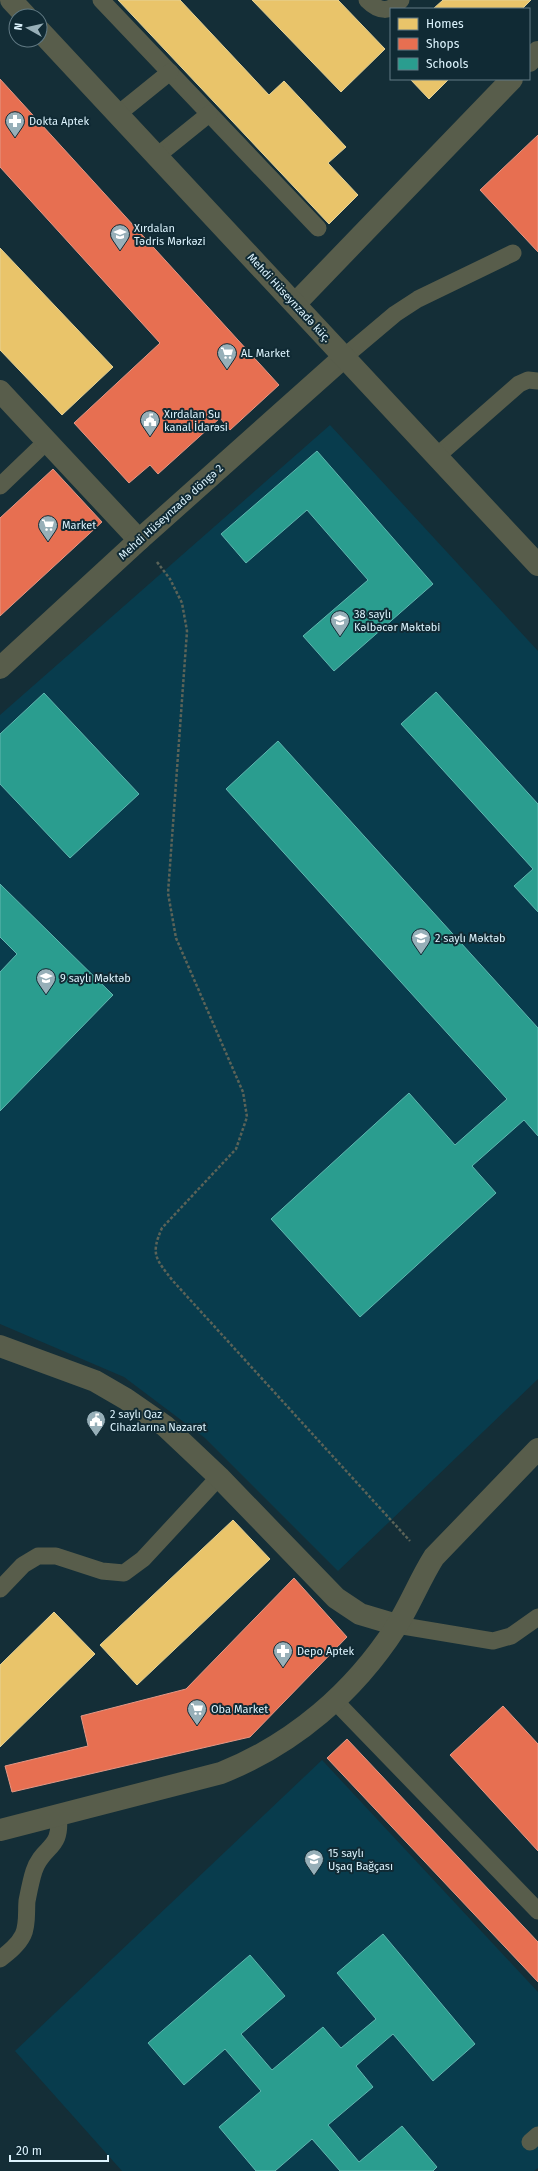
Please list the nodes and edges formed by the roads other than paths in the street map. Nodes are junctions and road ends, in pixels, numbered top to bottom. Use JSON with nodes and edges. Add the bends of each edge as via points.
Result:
{"nodes":[{"id":1,"x":11,"y":0,"type":"edge"},
{"id":2,"x":101,"y":0,"type":"edge"},
{"id":3,"x":367,"y":0,"type":"edge"},
{"id":4,"x":402,"y":0,"type":"edge"},
{"id":5,"x":18,"y":8,"type":"edge"},
{"id":6,"x":390,"y":8,"type":"edge"},
{"id":7,"x":392,"y":8,"type":"edge"},
{"id":8,"x":48,"y":40,"type":"edge"},
{"id":9,"x":538,"y":52,"type":"edge"},
{"id":10,"x":530,"y":60,"type":"edge"},
{"id":11,"x":170,"y":72,"type":"junction"},
{"id":12,"x":511,"y":80,"type":"edge"},
{"id":13,"x":118,"y":114,"type":"junction"},
{"id":14,"x":209,"y":114,"type":"junction"},
{"id":15,"x":157,"y":156,"type":"junction"},
{"id":16,"x":318,"y":228,"type":"dead end"},
{"id":17,"x":513,"y":253,"type":"dead end"},
{"id":18,"x":295,"y":304,"type":"junction"},
{"id":19,"x":344,"y":356,"type":"junction"},
{"id":20,"x":538,"y":381,"type":"edge"},
{"id":21,"x":0,"y":391,"type":"edge"},
{"id":22,"x":47,"y":441,"type":"junction"},
{"id":23,"x":437,"y":456,"type":"junction"},
{"id":24,"x":0,"y":486,"type":"edge"},
{"id":25,"x":139,"y":540,"type":"junction"},
{"id":26,"x":538,"y":565,"type":"edge"},
{"id":27,"x":0,"y":668,"type":"edge"},
{"id":28,"x":0,"y":1346,"type":"edge"},
{"id":29,"x":538,"y":1449,"type":"edge"},
{"id":30,"x":220,"y":1477,"type":"junction"},
{"id":31,"x":0,"y":1589,"type":"edge"},
{"id":32,"x":538,"y":1617,"type":"edge"},
{"id":33,"x":397,"y":1625,"type":"junction"},
{"id":34,"x":335,"y":1701,"type":"junction"},
{"id":35,"x":58,"y":1814,"type":"junction"},
{"id":36,"x":0,"y":1830,"type":"edge"},
{"id":37,"x":538,"y":1911,"type":"edge"},
{"id":38,"x":0,"y":1959,"type":"edge"}],
"edges":[{"from":1,"to":5,"type":"street"},
{"from":2,"to":11,"type":"lane"},
{"from":3,"to":6,"type":"lane","via":[[375,8]]},
{"from":4,"to":7,"type":"lane"},
{"from":8,"to":13,"type":"street","name":"Mehdi Hüseynzadə küç."},
{"from":9,"to":10,"type":"street"},
{"from":11,"to":13,"type":"lane"},
{"from":11,"to":14,"type":"lane"},
{"from":12,"to":18,"type":"street"},
{"from":13,"to":15,"type":"street","name":"Mehdi Hüseynzadə küç."},
{"from":14,"to":15,"type":"lane"},
{"from":14,"to":16,"type":"lane"},
{"from":15,"to":18,"type":"street","name":"Mehdi Hüseynzadə küç."},
{"from":17,"to":19,"type":"lane","via":[[418,299],[395,314]]},
{"from":18,"to":19,"type":"street","name":"Mehdi Hüseynzadə küç."},
{"from":19,"to":23,"type":"street","name":"Mehdi Hüseynzadə küç."},
{"from":19,"to":25,"type":"street","name":"Mehdi Hüseynzadə döngə 2"},
{"from":20,"to":23,"type":"lane","via":[[528,380],[519,384]]},
{"from":21,"to":22,"type":"street"},
{"from":22,"to":24,"type":"lane"},
{"from":22,"to":25,"type":"street"},
{"from":23,"to":26,"type":"street","name":"Mehdi Hüseynzadə küç."},
{"from":25,"to":27,"type":"street","name":"Mehdi Hüseynzadə döngə 2"},
{"from":28,"to":30,"type":"street","via":[[95,1381],[126,1399],[165,1426]]},
{"from":29,"to":33,"type":"street","via":[[434,1557]]},
{"from":30,"to":31,"type":"lane","via":[[143,1559],[124,1572],[102,1571],[56,1556],[38,1556],[23,1565]]},
{"from":30,"to":33,"type":"street","via":[[336,1598],[360,1614]]},
{"from":32,"to":33,"type":"lane","via":[[511,1636],[493,1641]]},
{"from":33,"to":34,"type":"street","via":[[372,1662]]},
{"from":34,"to":35,"type":"street","via":[[284,1741],[252,1761],[221,1773]]},
{"from":34,"to":37,"type":"lane"},
{"from":35,"to":36,"type":"street"},
{"from":35,"to":38,"type":"lane","via":[[60,1829],[56,1842],[40,1859],[34,1870],[27,1901],[24,1933],[16,1946]]}]}
